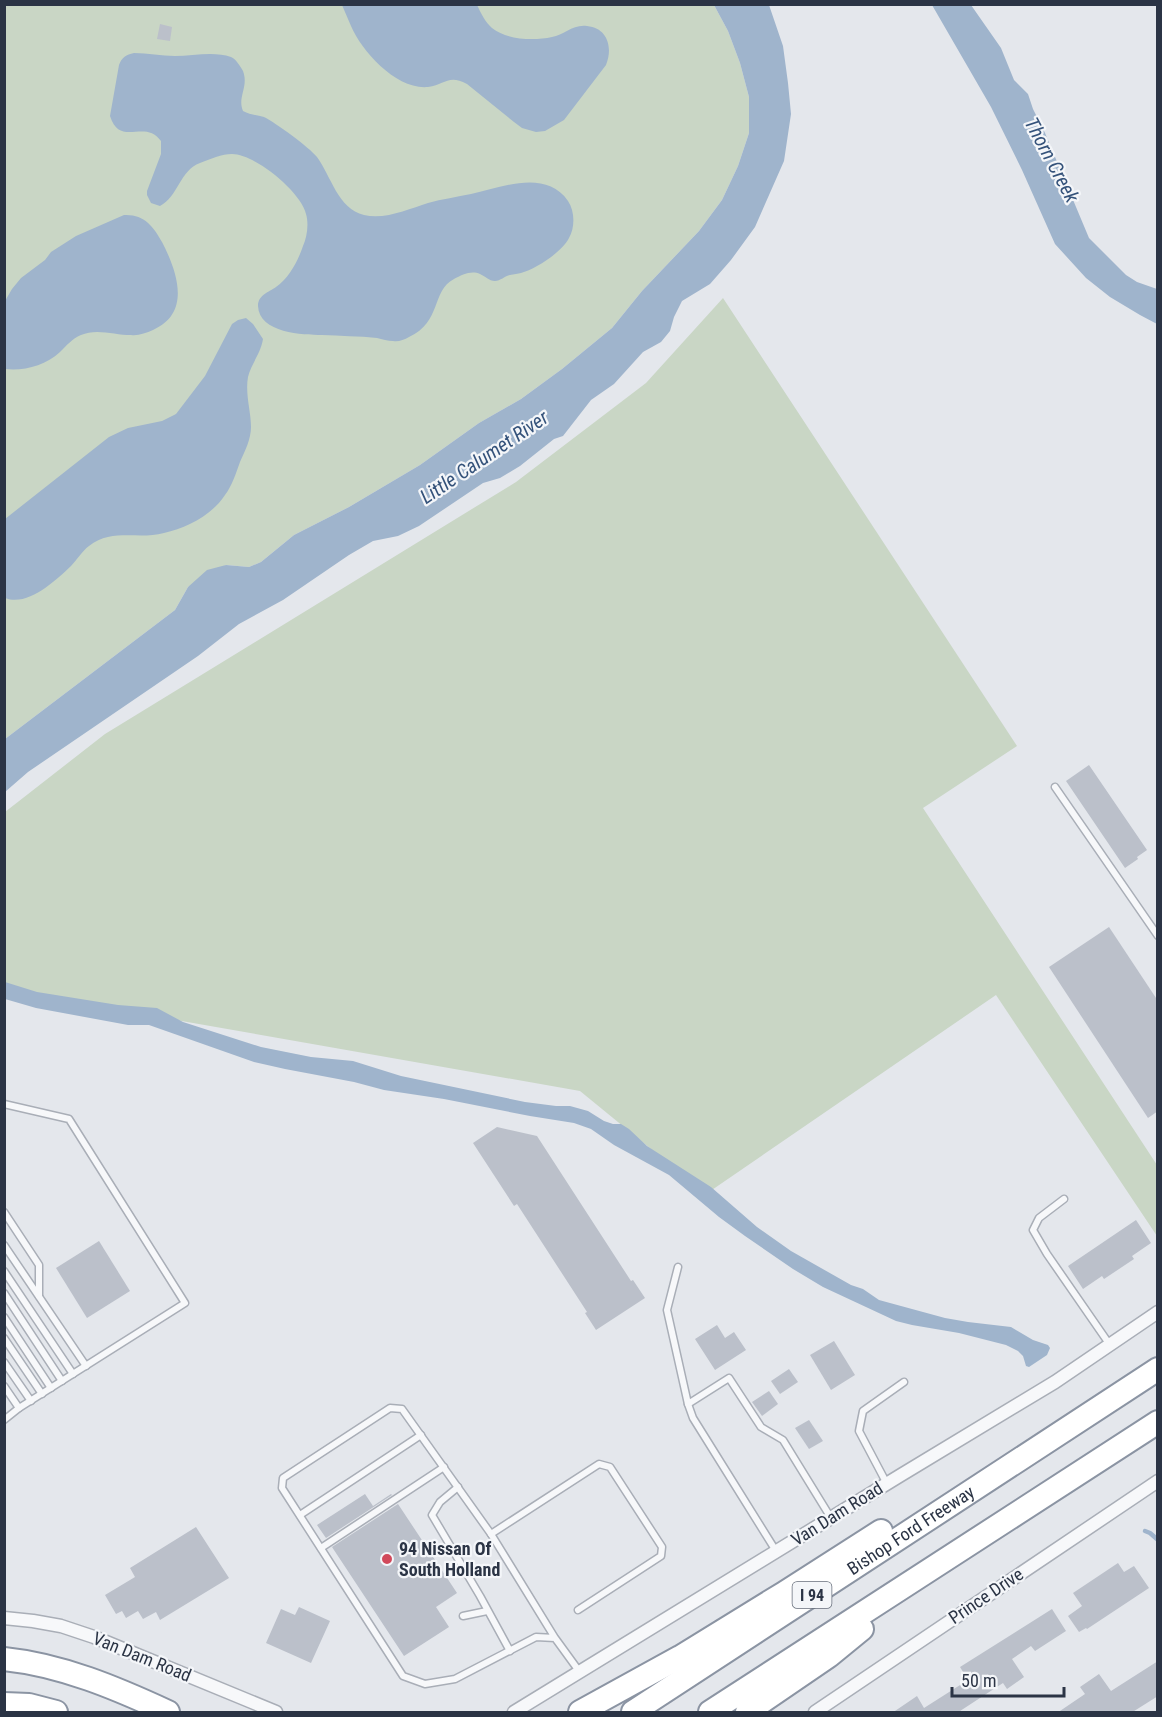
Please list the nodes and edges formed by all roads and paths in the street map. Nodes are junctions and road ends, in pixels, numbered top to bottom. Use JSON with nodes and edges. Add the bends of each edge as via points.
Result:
{"nodes":[{"id":1,"x":1055,"y":787,"type":"dead end"},
{"id":2,"x":1158,"y":936,"type":"edge"},
{"id":3,"x":8,"y":1104,"type":"edge"},
{"id":4,"x":4,"y":1110,"type":"edge"},
{"id":5,"x":1065,"y":1199,"type":"dead end"},
{"id":6,"x":4,"y":1212,"type":"edge"},
{"id":7,"x":4,"y":1245,"type":"edge"},
{"id":8,"x":678,"y":1267,"type":"dead end"},
{"id":9,"x":4,"y":1271,"type":"edge"},
{"id":10,"x":4,"y":1293,"type":"edge"},
{"id":11,"x":39,"y":1296,"type":"junction"},
{"id":12,"x":1158,"y":1312,"type":"edge"},
{"id":13,"x":4,"y":1317,"type":"edge"},
{"id":14,"x":4,"y":1338,"type":"edge"},
{"id":15,"x":1110,"y":1345,"type":"junction"},
{"id":16,"x":4,"y":1362,"type":"edge"},
{"id":17,"x":86,"y":1366,"type":"junction"},
{"id":18,"x":1158,"y":1369,"type":"edge"},
{"id":19,"x":72,"y":1374,"type":"junction"},
{"id":20,"x":62,"y":1381,"type":"junction"},
{"id":21,"x":904,"y":1382,"type":"dead end"},
{"id":22,"x":4,"y":1386,"type":"edge"},
{"id":23,"x":51,"y":1388,"type":"junction"},
{"id":24,"x":42,"y":1394,"type":"junction"},
{"id":25,"x":31,"y":1401,"type":"junction"},
{"id":26,"x":688,"y":1404,"type":"junction"},
{"id":27,"x":19,"y":1408,"type":"junction"},
{"id":28,"x":6,"y":1416,"type":"edge"},
{"id":29,"x":1158,"y":1422,"type":"edge"},
{"id":30,"x":421,"y":1435,"type":"junction"},
{"id":31,"x":444,"y":1467,"type":"junction"},
{"id":32,"x":990,"y":1478,"type":"junction"},
{"id":33,"x":1158,"y":1481,"type":"edge"},
{"id":34,"x":887,"y":1484,"type":"junction"},
{"id":35,"x":458,"y":1487,"type":"junction"},
{"id":36,"x":300,"y":1515,"type":"junction"},
{"id":37,"x":831,"y":1518,"type":"junction"},
{"id":38,"x":492,"y":1534,"type":"junction"},
{"id":39,"x":321,"y":1548,"type":"junction"},
{"id":40,"x":776,"y":1552,"type":"junction"},
{"id":41,"x":945,"y":1560,"type":"junction"},
{"id":42,"x":578,"y":1610,"type":"dead end"},
{"id":43,"x":487,"y":1611,"type":"junction"},
{"id":44,"x":463,"y":1616,"type":"dead end"},
{"id":45,"x":4,"y":1618,"type":"edge"},
{"id":46,"x":555,"y":1638,"type":"junction"},
{"id":47,"x":510,"y":1650,"type":"junction"},
{"id":48,"x":4,"y":1659,"type":"edge"},
{"id":49,"x":580,"y":1672,"type":"junction"},
{"id":50,"x":4,"y":1704,"type":"edge"},
{"id":51,"x":56,"y":1713,"type":"edge"},
{"id":52,"x":168,"y":1713,"type":"edge"},
{"id":53,"x":276,"y":1713,"type":"edge"},
{"id":54,"x":514,"y":1713,"type":"edge"},
{"id":55,"x":580,"y":1713,"type":"edge"},
{"id":56,"x":633,"y":1713,"type":"edge"},
{"id":57,"x":710,"y":1713,"type":"edge"},
{"id":58,"x":747,"y":1713,"type":"edge"},
{"id":59,"x":816,"y":1713,"type":"edge"}],
"edges":[{"from":1,"to":2,"type":"lane"},
{"from":3,"to":4,"type":"lane"},
{"from":3,"to":17,"type":"lane","via":[[69,1119],[185,1303]]},
{"from":5,"to":15,"type":"lane","via":[[1039,1218],[1033,1230]]},
{"from":6,"to":11,"type":"lane","via":[[39,1265]]},
{"from":7,"to":11,"type":"lane"},
{"from":8,"to":26,"type":"lane","via":[[668,1310]]},
{"from":9,"to":19,"type":"lane"},
{"from":10,"to":20,"type":"lane"},
{"from":11,"to":17,"type":"lane"},
{"from":12,"to":15,"type":"street","name":"Van Dam Road"},
{"from":13,"to":23,"type":"lane"},
{"from":14,"to":24,"type":"lane"},
{"from":15,"to":34,"type":"street","name":"Van Dam Road"},
{"from":16,"to":25,"type":"lane"},
{"from":17,"to":19,"type":"lane"},
{"from":18,"to":32,"type":"highway","name":"Bishop Ford Freeway","number":"I 94"},
{"from":19,"to":20,"type":"lane"},
{"from":20,"to":23,"type":"lane"},
{"from":21,"to":34,"type":"lane","via":[[863,1412],[859,1431]]},
{"from":22,"to":27,"type":"lane"},
{"from":23,"to":24,"type":"lane"},
{"from":24,"to":25,"type":"lane"},
{"from":25,"to":27,"type":"lane"},
{"from":26,"to":37,"type":"lane","via":[[729,1378],[762,1426],[783,1440]]},
{"from":26,"to":40,"type":"lane"},
{"from":27,"to":28,"type":"lane"},
{"from":29,"to":41,"type":"highway","number":"I 94"},
{"from":30,"to":31,"type":"lane"},
{"from":30,"to":36,"type":"lane"},
{"from":30,"to":36,"type":"lane","via":[[402,1409],[390,1408],[283,1478],[282,1488]]},
{"from":31,"to":35,"type":"lane"},
{"from":31,"to":39,"type":"lane"},
{"from":32,"to":55,"type":"highway","via":[[888,1527],[680,1658]]},
{"from":32,"to":56,"type":"highway","name":"Bishop Ford Freeway","number":"I 94"},
{"from":33,"to":59,"type":"street","name":"Prince Drive"},
{"from":34,"to":37,"type":"street","name":"Van Dam Road"},
{"from":35,"to":38,"type":"lane"},
{"from":35,"to":43,"type":"lane","via":[[432,1515]]},
{"from":36,"to":39,"type":"lane"},
{"from":37,"to":40,"type":"street","name":"Van Dam Road"},
{"from":38,"to":42,"type":"lane","via":[[599,1464],[610,1467],[662,1546],[662,1556]]},
{"from":38,"to":46,"type":"lane"},
{"from":39,"to":47,"type":"lane","via":[[403,1676],[425,1684],[455,1679]]},
{"from":40,"to":49,"type":"street","name":"Van Dam Road"},
{"from":41,"to":57,"type":"highway","number":"I 94"},
{"from":41,"to":58,"type":"highway","via":[[829,1656]]},
{"from":43,"to":44,"type":"lane"},
{"from":43,"to":47,"type":"lane"},
{"from":45,"to":53,"type":"street","name":"Van Dam Road","via":[[61,1626],[94,1637]]},
{"from":46,"to":47,"type":"lane","via":[[536,1637]]},
{"from":46,"to":49,"type":"lane"},
{"from":48,"to":52,"type":"highway","via":[[85,1677]]},
{"from":49,"to":54,"type":"street","name":"Van Dam Road"},
{"from":50,"to":51,"type":"highway","via":[[29,1705]]}]}
